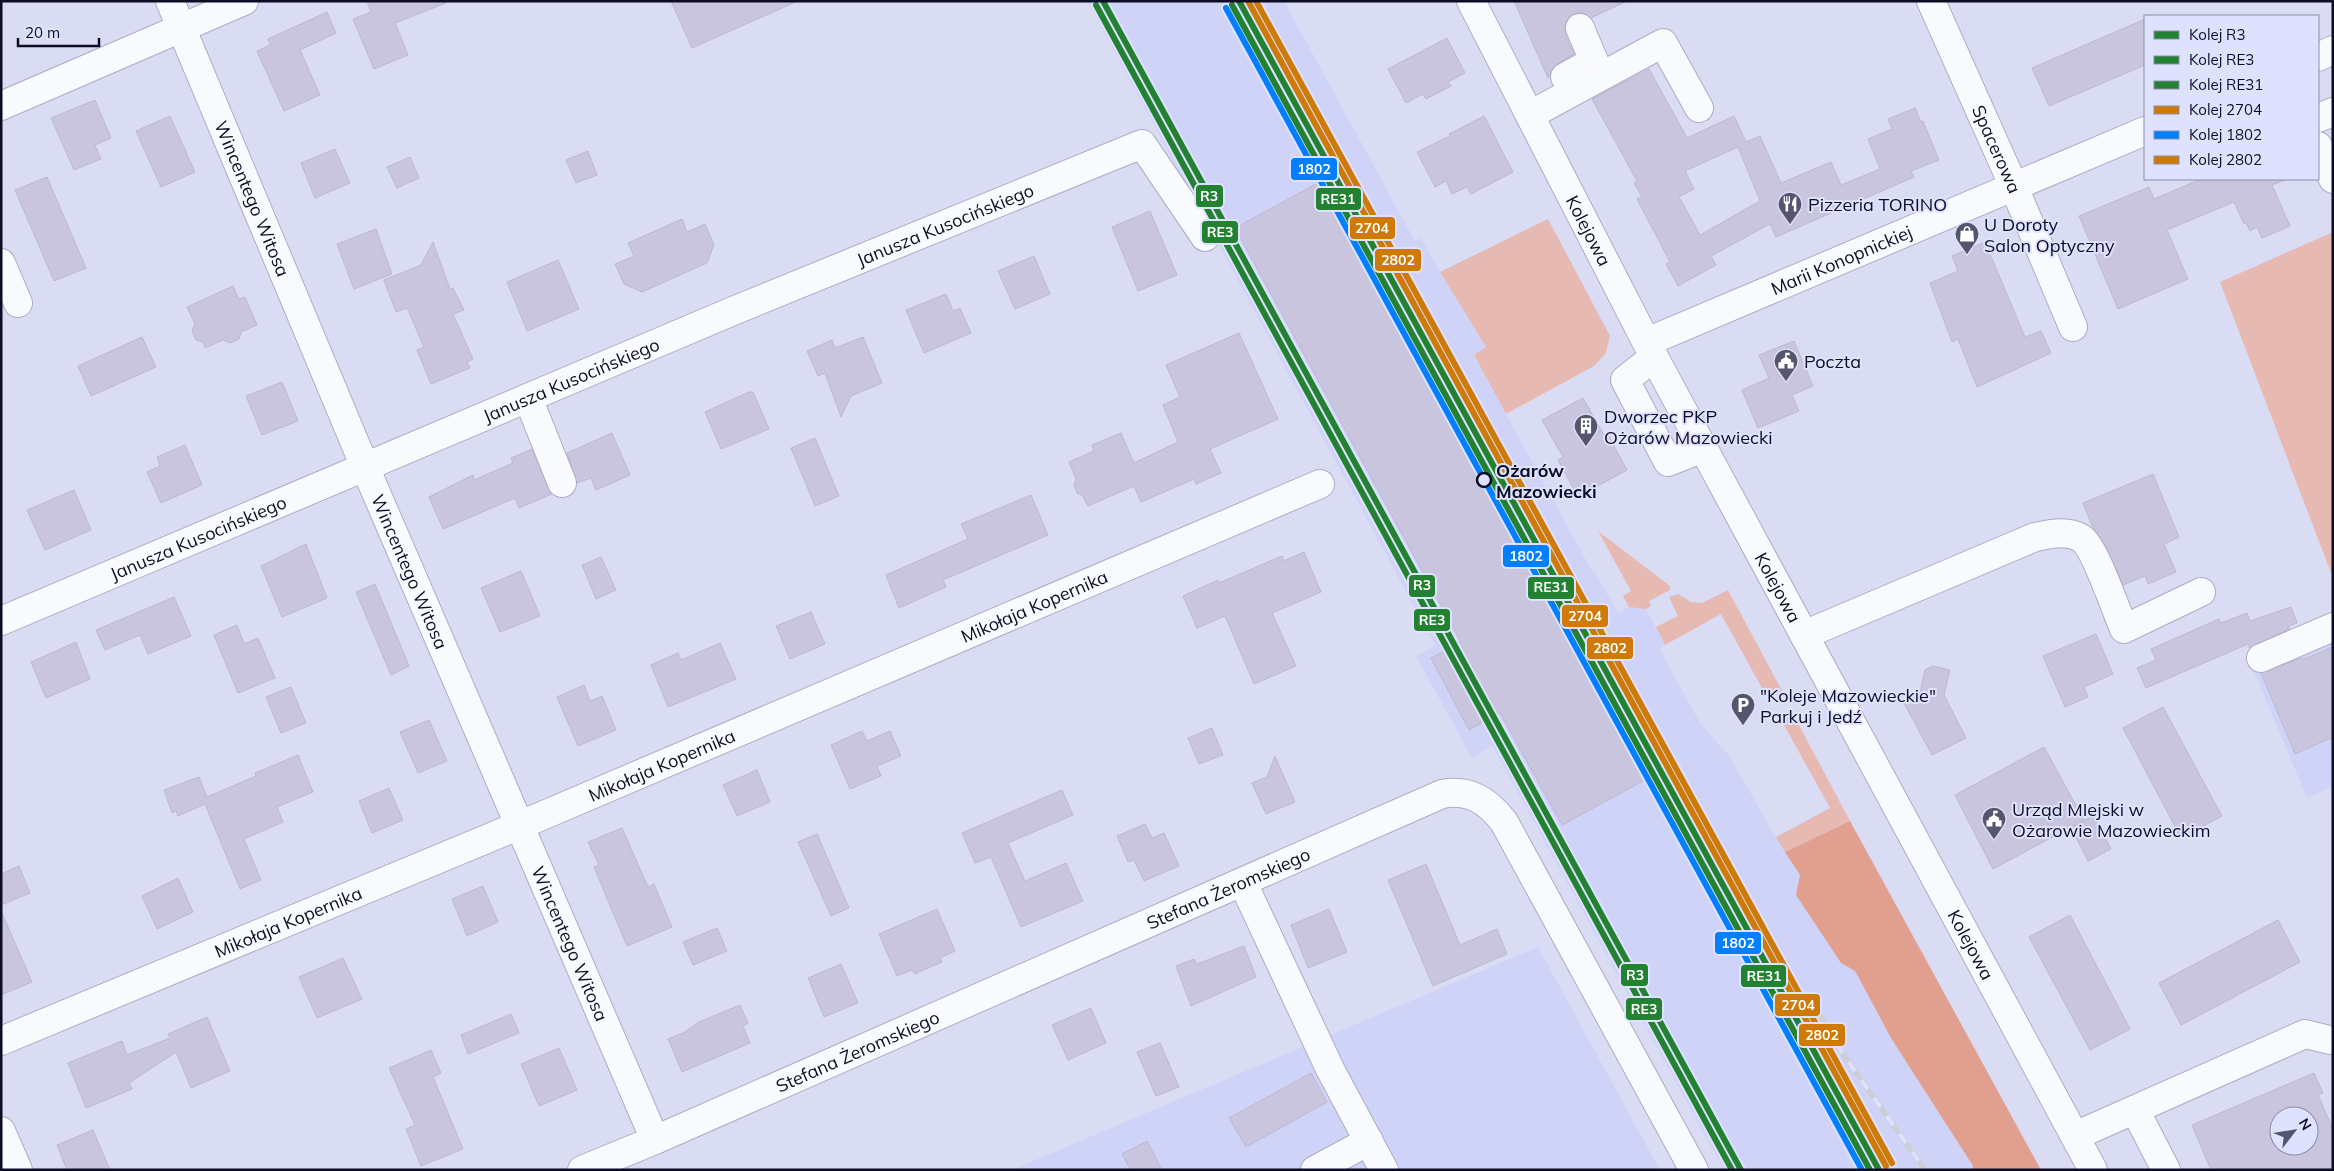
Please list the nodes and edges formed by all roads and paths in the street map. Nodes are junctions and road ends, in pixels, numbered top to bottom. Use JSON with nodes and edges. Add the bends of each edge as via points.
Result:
{"nodes":[{"id":1,"x":170,"y":1,"type":"edge"},
{"id":2,"x":244,"y":1,"type":"edge"},
{"id":3,"x":1471,"y":1,"type":"edge"},
{"id":4,"x":1931,"y":1,"type":"edge"},
{"id":5,"x":182,"y":28,"type":"junction"},
{"id":6,"x":1580,"y":28,"type":"dead end"},
{"id":7,"x":2333,"y":50,"type":"edge"},
{"id":8,"x":2319,"y":57,"type":"edge"},
{"id":9,"x":1,"y":106,"type":"edge"},
{"id":10,"x":1526,"y":108,"type":"junction"},
{"id":11,"x":1699,"y":108,"type":"dead end"},
{"id":12,"x":2333,"y":112,"type":"edge"},
{"id":13,"x":2319,"y":118,"type":"edge"},
{"id":14,"x":2144,"y":131,"type":"edge"},
{"id":15,"x":2319,"y":148,"type":"edge"},
{"id":16,"x":2333,"y":179,"type":"edge"},
{"id":17,"x":2014,"y":187,"type":"junction"},
{"id":18,"x":1205,"y":237,"type":"dead end"},
{"id":19,"x":1,"y":263,"type":"edge"},
{"id":20,"x":18,"y":303,"type":"dead end"},
{"id":21,"x":2073,"y":327,"type":"dead end"},
{"id":22,"x":1651,"y":349,"type":"junction"},
{"id":23,"x":528,"y":398,"type":"junction"},
{"id":24,"x":1703,"y":448,"type":"junction"},
{"id":25,"x":366,"y":467,"type":"junction"},
{"id":26,"x":562,"y":483,"type":"dead end"},
{"id":27,"x":1320,"y":484,"type":"dead end"},
{"id":28,"x":2201,"y":592,"type":"dead end"},
{"id":29,"x":1,"y":621,"type":"edge"},
{"id":30,"x":2333,"y":627,"type":"edge"},
{"id":31,"x":1804,"y":635,"type":"junction"},
{"id":32,"x":2261,"y":658,"type":"dead end"},
{"id":33,"x":520,"y":825,"type":"junction"},
{"id":34,"x":1243,"y":883,"type":"junction"},
{"id":35,"x":1,"y":1041,"type":"edge"},
{"id":36,"x":2332,"y":1042,"type":"edge"},
{"id":37,"x":2135,"y":1110,"type":"junction"},
{"id":38,"x":1,"y":1132,"type":"edge"},
{"id":39,"x":2075,"y":1136,"type":"junction"},
{"id":40,"x":656,"y":1140,"type":"junction"},
{"id":41,"x":1369,"y":1141,"type":"junction"},
{"id":42,"x":18,"y":1170,"type":"edge"},
{"id":43,"x":582,"y":1170,"type":"edge"},
{"id":44,"x":1315,"y":1170,"type":"edge"},
{"id":45,"x":1384,"y":1170,"type":"edge"},
{"id":46,"x":1694,"y":1170,"type":"edge"},
{"id":47,"x":2093,"y":1170,"type":"edge"},
{"id":48,"x":2166,"y":1170,"type":"edge"}],
"edges":[{"from":1,"to":5,"type":"street","name":"Wincentego Witosa"},
{"from":2,"to":5,"type":"street"},
{"from":3,"to":10,"type":"street","name":"Kolejowa"},
{"from":4,"to":17,"type":"street","name":"Spacerowa"},
{"from":5,"to":9,"type":"street"},
{"from":5,"to":25,"type":"street","name":"Wincentego Witosa"},
{"from":6,"to":10,"type":"street","via":[[1594,61]]},
{"from":7,"to":8,"type":"street"},
{"from":10,"to":11,"type":"street","via":[[1664,43]]},
{"from":10,"to":22,"type":"street","name":"Kolejowa"},
{"from":12,"to":13,"type":"street"},
{"from":14,"to":17,"type":"street","name":"Marii Konopnickiej"},
{"from":15,"to":16,"type":"street"},
{"from":17,"to":21,"type":"street","name":"Spacerowa"},
{"from":17,"to":22,"type":"street","name":"Marii Konopnickiej"},
{"from":18,"to":23,"type":"street","name":"Janusza Kusocińskiego","via":[[1142,144]]},
{"from":19,"to":20,"type":"street"},
{"from":22,"to":24,"type":"street","name":"Kolejowa"},
{"from":22,"to":24,"type":"street","name":"Marii Konopnickiej","via":[[1625,380],[1668,462]]},
{"from":23,"to":25,"type":"street","name":"Janusza Kusocińskiego"},
{"from":23,"to":26,"type":"street"},
{"from":24,"to":31,"type":"street","name":"Kolejowa"},
{"from":25,"to":29,"type":"street","name":"Janusza Kusocińskiego"},
{"from":25,"to":33,"type":"street","name":"Wincentego Witosa"},
{"from":27,"to":33,"type":"street","name":"Mikołaja Kopernika"},
{"from":28,"to":31,"type":"street","via":[[2124,629],[2091,551],[2081,538],[2060,532],[2036,537]]},
{"from":30,"to":32,"type":"street"},
{"from":31,"to":39,"type":"street","name":"Kolejowa"},
{"from":33,"to":35,"type":"street","name":"Mikołaja Kopernika"},
{"from":33,"to":40,"type":"street","name":"Wincentego Witosa"},
{"from":34,"to":40,"type":"street","name":"Stefana Żeromskiego"},
{"from":34,"to":41,"type":"street","via":[[1330,1069]]},
{"from":34,"to":46,"type":"street","name":"Stefana Żeromskiego","via":[[1442,794],[1454,792],[1482,799],[1504,822]]},
{"from":36,"to":37,"type":"street","via":[[2305,1034]]},
{"from":37,"to":39,"type":"street"},
{"from":37,"to":48,"type":"street"},
{"from":38,"to":42,"type":"street"},
{"from":39,"to":47,"type":"street","name":"Kolejowa"},
{"from":40,"to":43,"type":"street","name":"Stefana Żeromskiego"},
{"from":41,"to":44,"type":"street"},
{"from":41,"to":45,"type":"street"}]}
